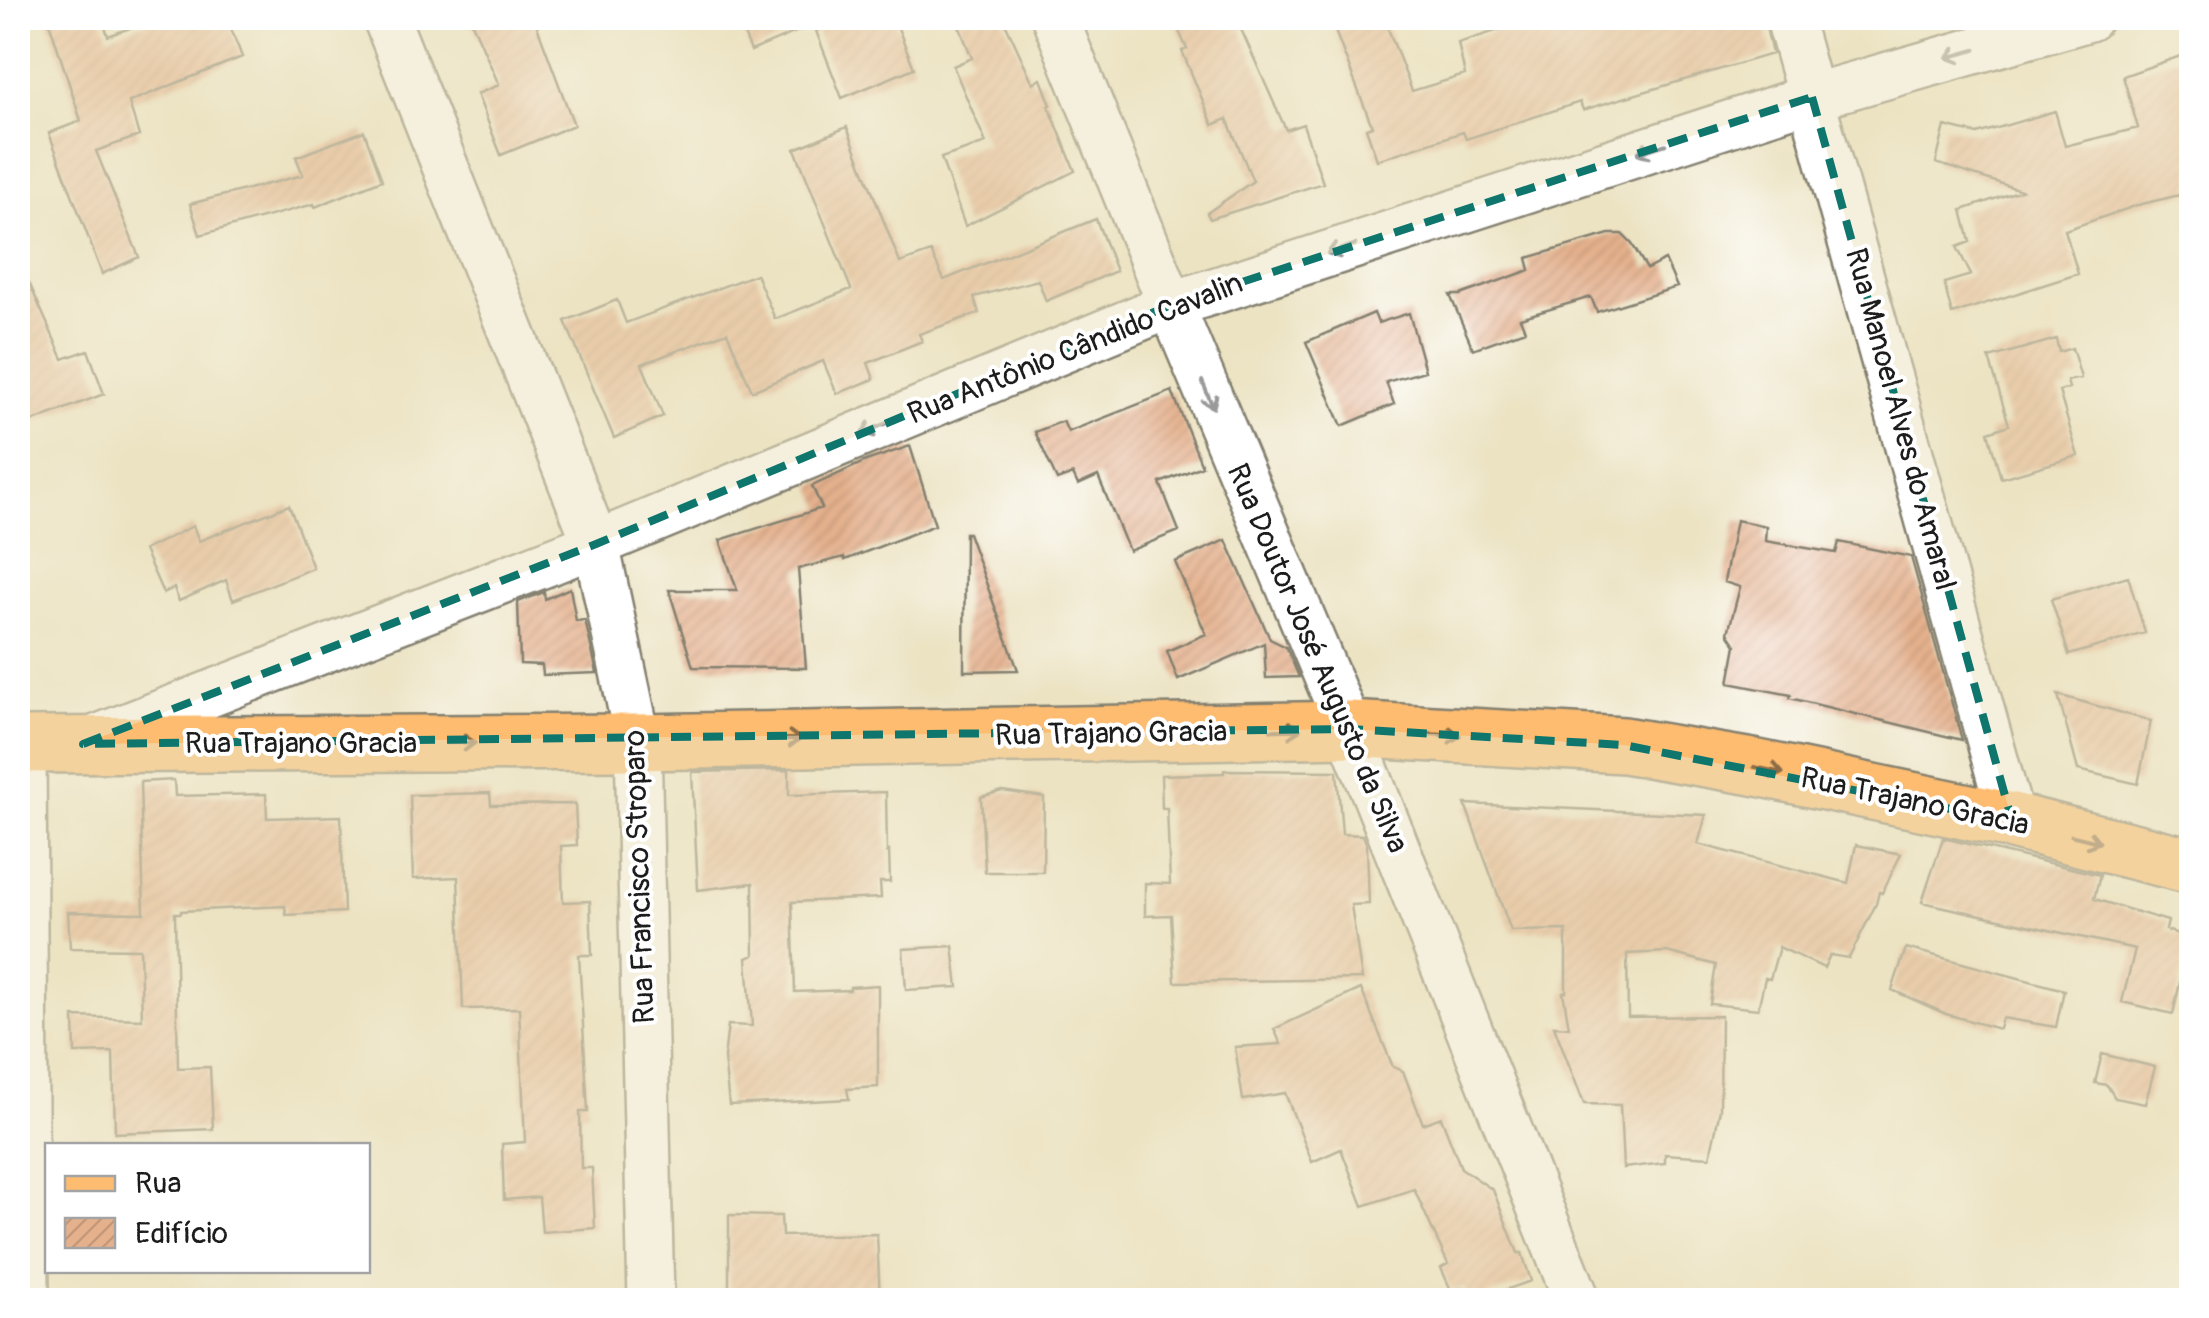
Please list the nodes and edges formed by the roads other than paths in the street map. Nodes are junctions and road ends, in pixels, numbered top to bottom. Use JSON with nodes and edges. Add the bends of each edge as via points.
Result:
{"nodes":[{"id":1,"x":386,"y":18,"type":"edge"},
{"id":2,"x":1056,"y":18,"type":"edge"},
{"id":3,"x":1789,"y":18,"type":"edge"},
{"id":4,"x":2088,"y":18,"type":"edge"},
{"id":5,"x":1812,"y":97,"type":"junction"},
{"id":6,"x":1171,"y":304,"type":"junction"},
{"id":7,"x":596,"y":544,"type":"junction"},
{"id":8,"x":1349,"y":729,"type":"junction"},
{"id":9,"x":638,"y":742,"type":"junction"},
{"id":10,"x":83,"y":744,"type":"junction"},
{"id":11,"x":20,"y":745,"type":"edge"},
{"id":12,"x":2012,"y":821,"type":"junction"},
{"id":13,"x":2192,"y":866,"type":"edge"},
{"id":14,"x":26,"y":1300,"type":"edge"},
{"id":15,"x":651,"y":1300,"type":"edge"},
{"id":16,"x":1577,"y":1300,"type":"edge"}],
"edges":[{"from":1,"to":7,"type":"street","name":"Rua Francisco Stroparo"},
{"from":2,"to":6,"type":"street","name":"Rua Doutor José Augusto da Silva"},
{"from":3,"to":5,"type":"street","name":"Rua Manoel Alves do Amaral"},
{"from":4,"to":5,"type":"street","name":"Rua Antônio Cândido Cavalin","one_way":true},
{"from":5,"to":6,"type":"street","name":"Rua Antônio Cândido Cavalin","one_way":true},
{"from":5,"to":12,"type":"street","name":"Rua Manoel Alves do Amaral"},
{"from":6,"to":7,"type":"street","name":"Rua Antônio Cândido Cavalin","one_way":true},
{"from":6,"to":8,"type":"street","name":"Rua Doutor José Augusto da Silva","one_way":true},
{"from":7,"to":9,"type":"street","name":"Rua Francisco Stroparo"},
{"from":7,"to":10,"type":"street","name":"Rua Antônio Cândido Cavalin"},
{"from":9,"to":8,"type":"main road","name":"Rua Trajano Gracia","one_way":true},
{"from":8,"to":12,"type":"main road","name":"Rua Trajano Gracia","one_way":true,"via":[[1624,745]]},
{"from":8,"to":16,"type":"street","name":"Rua Doutor José Augusto da Silva"},
{"from":10,"to":9,"type":"main road","name":"Rua Trajano Gracia","one_way":true},
{"from":9,"to":15,"type":"street","name":"Rua Francisco Stroparo"},
{"from":10,"to":11,"type":"main road","name":"Rua Trajano Gracia"},
{"from":11,"to":14,"type":"street"},
{"from":12,"to":13,"type":"main road","name":"Rua Trajano Gracia","one_way":true}]}
